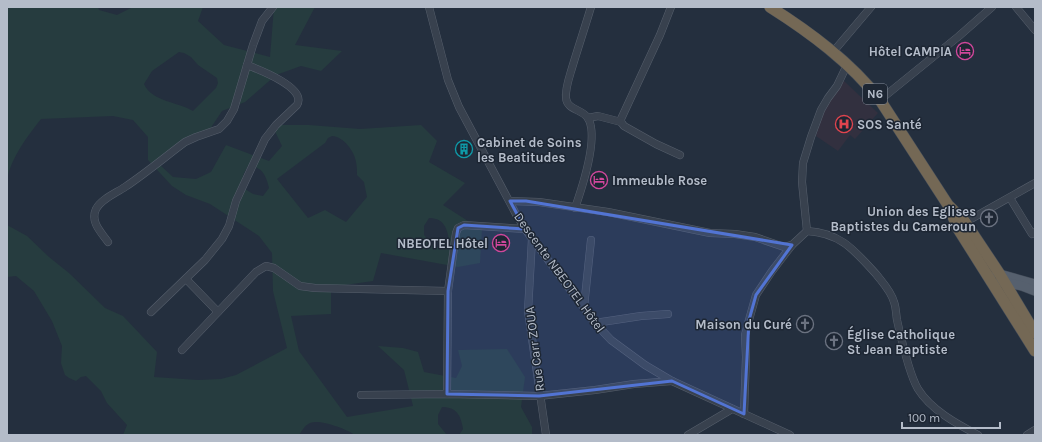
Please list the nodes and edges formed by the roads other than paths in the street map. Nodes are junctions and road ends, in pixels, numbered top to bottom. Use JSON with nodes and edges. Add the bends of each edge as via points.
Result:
{"nodes":[{"id":1,"x":273,"y":7,"type":"edge"},
{"id":2,"x":430,"y":7,"type":"edge"},
{"id":3,"x":591,"y":7,"type":"edge"},
{"id":4,"x":671,"y":7,"type":"edge"},
{"id":5,"x":871,"y":7,"type":"edge"},
{"id":6,"x":992,"y":7,"type":"edge"},
{"id":7,"x":1016,"y":7,"type":"edge"},
{"id":8,"x":772,"y":8,"type":"edge"},
{"id":9,"x":1035,"y":30,"type":"edge"},
{"id":10,"x":833,"y":52,"type":"junction"},
{"id":11,"x":247,"y":65,"type":"junction"},
{"id":12,"x":847,"y":65,"type":"junction"},
{"id":13,"x":880,"y":100,"type":"junction"},
{"id":14,"x":588,"y":118,"type":"junction"},
{"id":15,"x":621,"y":122,"type":"junction"},
{"id":16,"x":680,"y":155,"type":"dead end"},
{"id":17,"x":1035,"y":183,"type":"edge"},
{"id":18,"x":1010,"y":198,"type":"junction"},
{"id":19,"x":510,"y":201,"type":"junction"},
{"id":20,"x":575,"y":208,"type":"junction"},
{"id":21,"x":961,"y":224,"type":"junction"},
{"id":22,"x":525,"y":229,"type":"junction"},
{"id":23,"x":806,"y":231,"type":"junction"},
{"id":24,"x":1034,"y":235,"type":"edge"},
{"id":25,"x":532,"y":239,"type":"junction"},
{"id":26,"x":591,"y":240,"type":"dead end"},
{"id":27,"x":108,"y":242,"type":"dead end"},
{"id":28,"x":792,"y":245,"type":"junction"},
{"id":29,"x":995,"y":277,"type":"junction"},
{"id":30,"x":186,"y":279,"type":"junction"},
{"id":31,"x":1035,"y":284,"type":"edge"},
{"id":32,"x":448,"y":291,"type":"junction"},
{"id":33,"x":1035,"y":291,"type":"edge"},
{"id":34,"x":584,"y":307,"type":"junction"},
{"id":35,"x":151,"y":312,"type":"dead end"},
{"id":36,"x":218,"y":312,"type":"junction"},
{"id":37,"x":668,"y":314,"type":"dead end"},
{"id":38,"x":595,"y":323,"type":"junction"},
{"id":39,"x":1035,"y":333,"type":"edge"},
{"id":40,"x":182,"y":350,"type":"dead end"},
{"id":41,"x":1035,"y":351,"type":"edge"},
{"id":42,"x":672,"y":381,"type":"junction"},
{"id":43,"x":361,"y":394,"type":"dead end"},
{"id":44,"x":447,"y":394,"type":"junction"},
{"id":45,"x":539,"y":396,"type":"junction"},
{"id":46,"x":732,"y":409,"type":"junction"},
{"id":47,"x":744,"y":414,"type":"junction"},
{"id":48,"x":1035,"y":430,"type":"edge"},
{"id":49,"x":546,"y":435,"type":"edge"},
{"id":50,"x":688,"y":435,"type":"edge"},
{"id":51,"x":790,"y":435,"type":"edge"},
{"id":52,"x":978,"y":435,"type":"edge"},
{"id":53,"x":1026,"y":435,"type":"edge"}],
"edges":[{"from":1,"to":11,"type":"street","via":[[262,21]]},
{"from":2,"to":19,"type":"street","name":"Descente NBEOTEL Hôtel","via":[[448,80],[459,107]]},
{"from":3,"to":14,"type":"street","via":[[577,49],[566,97],[571,107]]},
{"from":4,"to":15,"type":"street"},
{"from":5,"to":10,"type":"street"},
{"from":6,"to":13,"type":"street"},
{"from":7,"to":9,"type":"street"},
{"from":8,"to":10,"type":"highway","number":"N6"},
{"from":10,"to":12,"type":"highway","number":"N6"},
{"from":11,"to":27,"type":"street","via":[[234,109],[219,129],[185,142],[96,208],[95,224]]},
{"from":11,"to":30,"type":"street","via":[[289,86],[296,93],[299,102],[265,140],[236,201],[229,226],[222,239]]},
{"from":12,"to":13,"type":"highway","number":"N6"},
{"from":12,"to":23,"type":"street","via":[[821,110],[803,163]]},
{"from":13,"to":21,"type":"highway","number":"N6"},
{"from":14,"to":15,"type":"street","via":[[598,116]]},
{"from":14,"to":20,"type":"street","via":[[590,157]]},
{"from":15,"to":16,"type":"street","via":[[656,144]]},
{"from":17,"to":18,"type":"street"},
{"from":18,"to":21,"type":"street"},
{"from":18,"to":24,"type":"street"},
{"from":19,"to":20,"type":"street","via":[[539,202]]},
{"from":19,"to":22,"type":"street","name":"Descente NBEOTEL Hôtel"},
{"from":20,"to":28,"type":"street","via":[[608,212],[710,233],[755,237],[784,247]]},
{"from":21,"to":29,"type":"highway","number":"N6"},
{"from":22,"to":25,"type":"street","name":"Descente NBEOTEL Hôtel"},
{"from":22,"to":32,"type":"street","via":[[461,225],[456,233]]},
{"from":23,"to":28,"type":"street"},
{"from":23,"to":52,"type":"street","via":[[821,232],[849,246],[887,287],[895,304],[902,338],[918,389],[932,405]]},
{"from":25,"to":34,"type":"street","name":"Descente NBEOTEL Hôtel"},
{"from":25,"to":45,"type":"street","name":"Rue Carr ZOUA","via":[[528,311]]},
{"from":26,"to":34,"type":"street"},
{"from":28,"to":47,"type":"street","via":[[756,294],[748,320],[745,335]]},
{"from":29,"to":31,"type":"main road"},
{"from":29,"to":33,"type":"main road"},
{"from":29,"to":39,"type":"highway","number":"N6"},
{"from":29,"to":41,"type":"highway","number":"N6"},
{"from":30,"to":35,"type":"street"},
{"from":30,"to":36,"type":"street"},
{"from":32,"to":36,"type":"street","via":[[300,286],[274,268],[266,266],[256,272]]},
{"from":32,"to":44,"type":"street"},
{"from":34,"to":38,"type":"street","name":"Descente NBEOTEL Hôtel"},
{"from":36,"to":40,"type":"street"},
{"from":37,"to":38,"type":"street"},
{"from":38,"to":42,"type":"street","name":"Descente NBEOTEL Hôtel","via":[[611,340]]},
{"from":42,"to":45,"type":"street"},
{"from":42,"to":46,"type":"street","name":"Descente NBEOTEL Hôtel"},
{"from":43,"to":44,"type":"street"},
{"from":44,"to":45,"type":"street"},
{"from":45,"to":49,"type":"street","name":"Rue Carr ZOUA"},
{"from":46,"to":47,"type":"street","name":"Descente NBEOTEL Hôtel"},
{"from":46,"to":50,"type":"street"},
{"from":47,"to":51,"type":"street","name":"Descente NBEOTEL Hôtel"},
{"from":48,"to":53,"type":"street"}]}
